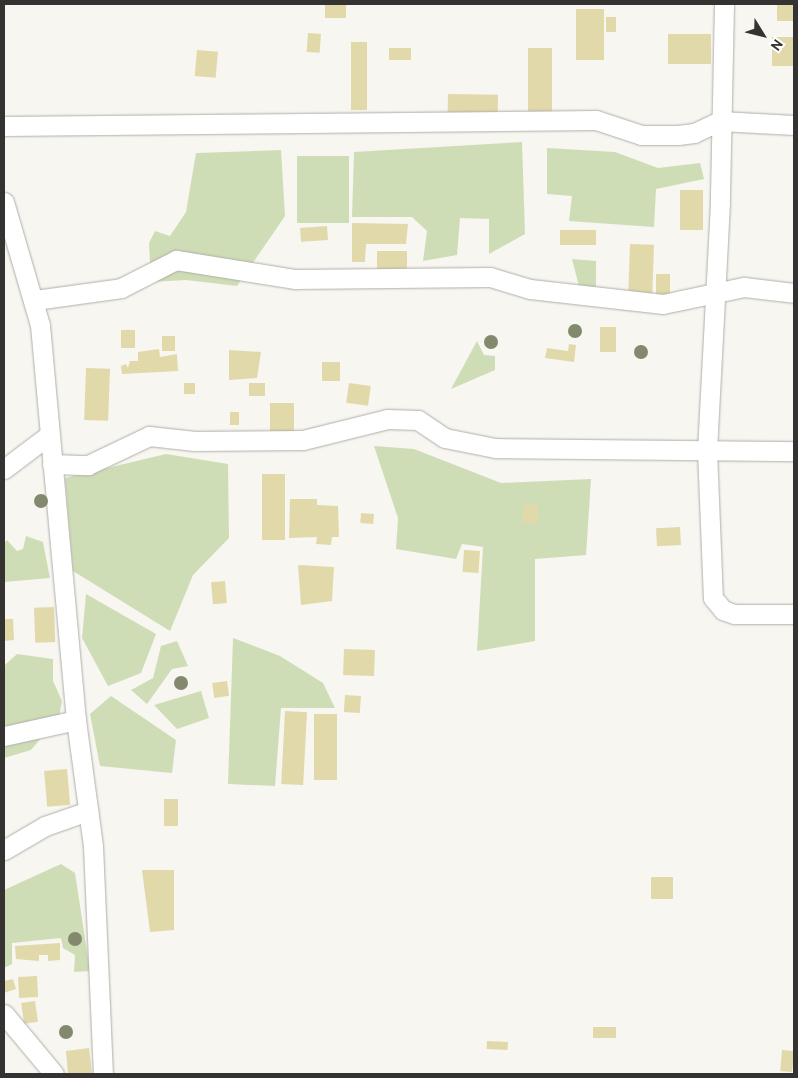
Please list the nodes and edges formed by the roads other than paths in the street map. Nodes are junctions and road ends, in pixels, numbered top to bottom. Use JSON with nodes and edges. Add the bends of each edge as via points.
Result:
{"nodes":[{"id":1,"x":724,"y":4,"type":"edge"},
{"id":2,"x":720,"y":121,"type":"junction"},
{"id":3,"x":794,"y":125,"type":"edge"},
{"id":4,"x":4,"y":126,"type":"edge"},
{"id":5,"x":4,"y":202,"type":"edge"},
{"id":6,"x":12,"y":248,"type":"edge"},
{"id":7,"x":716,"y":292,"type":"junction"},
{"id":8,"x":794,"y":293,"type":"edge"},
{"id":9,"x":35,"y":300,"type":"junction"},
{"id":10,"x":49,"y":435,"type":"junction"},
{"id":11,"x":707,"y":450,"type":"junction"},
{"id":12,"x":794,"y":451,"type":"edge"},
{"id":13,"x":52,"y":464,"type":"junction"},
{"id":14,"x":4,"y":469,"type":"edge"},
{"id":15,"x":794,"y":614,"type":"edge"},
{"id":16,"x":76,"y":720,"type":"junction"},
{"id":17,"x":4,"y":736,"type":"edge"},
{"id":18,"x":88,"y":811,"type":"junction"},
{"id":19,"x":4,"y":850,"type":"edge"},
{"id":20,"x":4,"y":1014,"type":"edge"},
{"id":21,"x":54,"y":1074,"type":"edge"},
{"id":22,"x":103,"y":1074,"type":"edge"}],
"edges":[{"from":1,"to":2,"type":"street"},
{"from":2,"to":3,"type":"street"},
{"from":2,"to":4,"type":"street","via":[[678,135],[641,135],[596,120]]},
{"from":2,"to":7,"type":"street"},
{"from":5,"to":6,"type":"street"},
{"from":6,"to":9,"type":"street"},
{"from":7,"to":8,"type":"street","via":[[744,287]]},
{"from":7,"to":9,"type":"street","via":[[664,304],[530,289],[490,277],[295,278],[176,260],[143,273],[121,288]]},
{"from":7,"to":11,"type":"street"},
{"from":9,"to":10,"type":"street"},
{"from":10,"to":13,"type":"street"},
{"from":10,"to":14,"type":"street"},
{"from":11,"to":12,"type":"street"},
{"from":11,"to":13,"type":"street","via":[[495,448],[445,438],[418,420],[387,419],[303,440],[194,441],[150,436],[88,465]]},
{"from":11,"to":15,"type":"street","via":[[712,598],[722,610],[734,614]]},
{"from":13,"to":16,"type":"street"},
{"from":16,"to":17,"type":"street"},
{"from":16,"to":18,"type":"street"},
{"from":18,"to":19,"type":"street","via":[[45,826]]},
{"from":18,"to":22,"type":"street"},
{"from":20,"to":21,"type":"street"}]}
